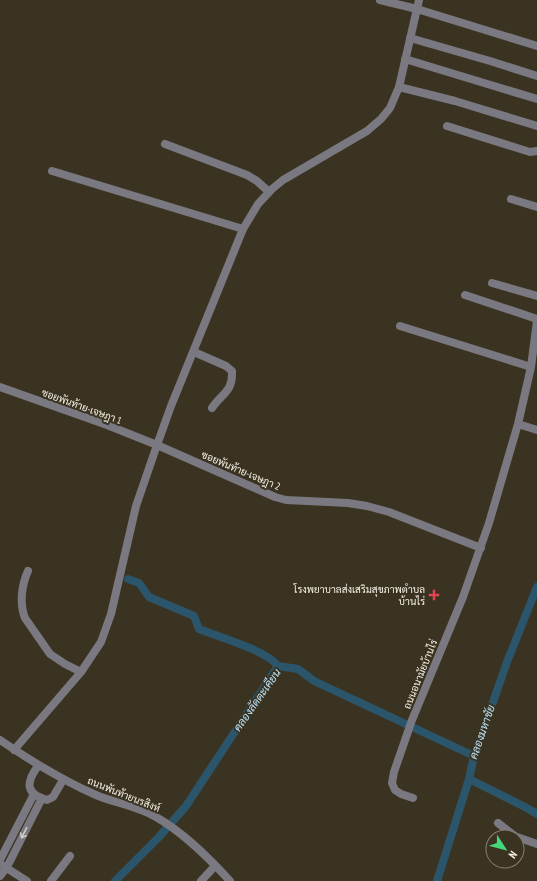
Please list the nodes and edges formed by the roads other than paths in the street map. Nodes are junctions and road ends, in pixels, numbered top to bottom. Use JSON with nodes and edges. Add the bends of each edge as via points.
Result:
{"nodes":[{"id":1,"x":380,"y":0,"type":"edge"},
{"id":2,"x":419,"y":0,"type":"edge"},
{"id":3,"x":417,"y":9,"type":"junction"},
{"id":4,"x":410,"y":38,"type":"junction"},
{"id":5,"x":537,"y":46,"type":"edge"},
{"id":6,"x":405,"y":59,"type":"junction"},
{"id":7,"x":537,"y":76,"type":"edge"},
{"id":8,"x":399,"y":87,"type":"junction"},
{"id":9,"x":537,"y":99,"type":"edge"},
{"id":10,"x":447,"y":126,"type":"dead end"},
{"id":11,"x":537,"y":126,"type":"edge"},
{"id":12,"x":165,"y":144,"type":"dead end"},
{"id":13,"x":537,"y":151,"type":"edge"},
{"id":14,"x":52,"y":171,"type":"dead end"},
{"id":15,"x":269,"y":192,"type":"junction"},
{"id":16,"x":511,"y":199,"type":"dead end"},
{"id":17,"x":537,"y":207,"type":"edge"},
{"id":18,"x":243,"y":229,"type":"junction"},
{"id":19,"x":492,"y":282,"type":"dead end"},
{"id":20,"x":465,"y":295,"type":"dead end"},
{"id":21,"x":537,"y":296,"type":"edge"},
{"id":22,"x":537,"y":320,"type":"edge"},
{"id":23,"x":400,"y":326,"type":"dead end"},
{"id":24,"x":194,"y":352,"type":"junction"},
{"id":25,"x":531,"y":367,"type":"junction"},
{"id":26,"x":0,"y":387,"type":"edge"},
{"id":27,"x":212,"y":408,"type":"dead end"},
{"id":28,"x":518,"y":424,"type":"junction"},
{"id":29,"x":537,"y":430,"type":"edge"},
{"id":30,"x":157,"y":445,"type":"junction"},
{"id":31,"x":481,"y":548,"type":"junction"},
{"id":32,"x":28,"y":570,"type":"dead end"},
{"id":33,"x":81,"y":672,"type":"junction"},
{"id":34,"x":0,"y":740,"type":"edge"},
{"id":35,"x":14,"y":750,"type":"junction"},
{"id":36,"x":38,"y":766,"type":"junction"},
{"id":37,"x":63,"y":780,"type":"junction"},
{"id":38,"x":34,"y":794,"type":"junction"},
{"id":39,"x":42,"y":798,"type":"junction"},
{"id":40,"x":413,"y":798,"type":"dead end"},
{"id":41,"x":498,"y":823,"type":"dead end"},
{"id":42,"x":506,"y":829,"type":"edge"},
{"id":43,"x":525,"y":840,"type":"edge"},
{"id":44,"x":537,"y":844,"type":"edge"},
{"id":45,"x":70,"y":856,"type":"dead end"},
{"id":46,"x":0,"y":860,"type":"edge"},
{"id":47,"x":3,"y":865,"type":"edge"},
{"id":48,"x":215,"y":866,"type":"junction"},
{"id":49,"x":0,"y":876,"type":"edge"},
{"id":50,"x":27,"y":881,"type":"edge"},
{"id":51,"x":51,"y":881,"type":"edge"},
{"id":52,"x":201,"y":881,"type":"edge"},
{"id":53,"x":230,"y":881,"type":"edge"}],
"edges":[{"from":1,"to":3,"type":"street"},
{"from":2,"to":3,"type":"street"},
{"from":3,"to":4,"type":"street"},
{"from":3,"to":5,"type":"street"},
{"from":4,"to":6,"type":"street"},
{"from":4,"to":7,"type":"street"},
{"from":6,"to":8,"type":"street"},
{"from":6,"to":9,"type":"street"},
{"from":8,"to":11,"type":"street"},
{"from":8,"to":15,"type":"street","via":[[390,108],[367,131],[284,180]]},
{"from":10,"to":13,"type":"street","via":[[530,152]]},
{"from":12,"to":15,"type":"street","via":[[247,176]]},
{"from":14,"to":18,"type":"street"},
{"from":15,"to":18,"type":"street","via":[[258,204]]},
{"from":16,"to":17,"type":"street"},
{"from":18,"to":24,"type":"street"},
{"from":19,"to":21,"type":"street"},
{"from":20,"to":22,"type":"street"},
{"from":22,"to":25,"type":"street","name":"ถนนอนามัยบ้านไร่"},
{"from":23,"to":25,"type":"street"},
{"from":24,"to":27,"type":"street","via":[[232,371],[229,389]]},
{"from":24,"to":30,"type":"street"},
{"from":25,"to":28,"type":"street","name":"ถนนอนามัยบ้านไร่"},
{"from":26,"to":30,"type":"street","name":"ซอยพันท้าย-เจษฎา 1"},
{"from":28,"to":29,"type":"street"},
{"from":28,"to":31,"type":"street","name":"ถนนอนามัยบ้านไร่"},
{"from":30,"to":31,"type":"street","name":"ซอยพันท้าย-เจษฎา 2","via":[[275,497],[366,506],[389,512]]},
{"from":30,"to":33,"type":"street","via":[[136,506],[107,627],[101,642]]},
{"from":31,"to":40,"type":"street","name":"ถนนอนามัยบ้านไร่","via":[[412,720],[394,772],[392,783],[395,790]]},
{"from":32,"to":33,"type":"street","via":[[22,592],[25,618],[50,654]]},
{"from":33,"to":35,"type":"street"},
{"from":34,"to":35,"type":"street","name":"ถนนพันท้ายนรสิงห์"},
{"from":35,"to":36,"type":"street","name":"ถนนพันท้ายนรสิงห์"},
{"from":36,"to":37,"type":"street","name":"ถนนพันท้ายนรสิงห์"},
{"from":36,"to":38,"type":"street","via":[[29,780],[29,787]]},
{"from":37,"to":39,"type":"street","via":[[53,796],[47,800]]},
{"from":37,"to":48,"type":"street","name":"ถนนพันท้ายนรสิงห์","via":[[158,818],[189,840]]},
{"from":38,"to":39,"type":"street"},
{"from":38,"to":46,"type":"street"},
{"from":39,"to":47,"type":"street","one_way":true},
{"from":41,"to":42,"type":"street"},
{"from":43,"to":44,"type":"street"},
{"from":45,"to":51,"type":"street"},
{"from":47,"to":49,"type":"street"},
{"from":47,"to":50,"type":"street"},
{"from":48,"to":52,"type":"street"},
{"from":48,"to":53,"type":"street","name":"ถนนพันท้ายนรสิงห์"}]}
